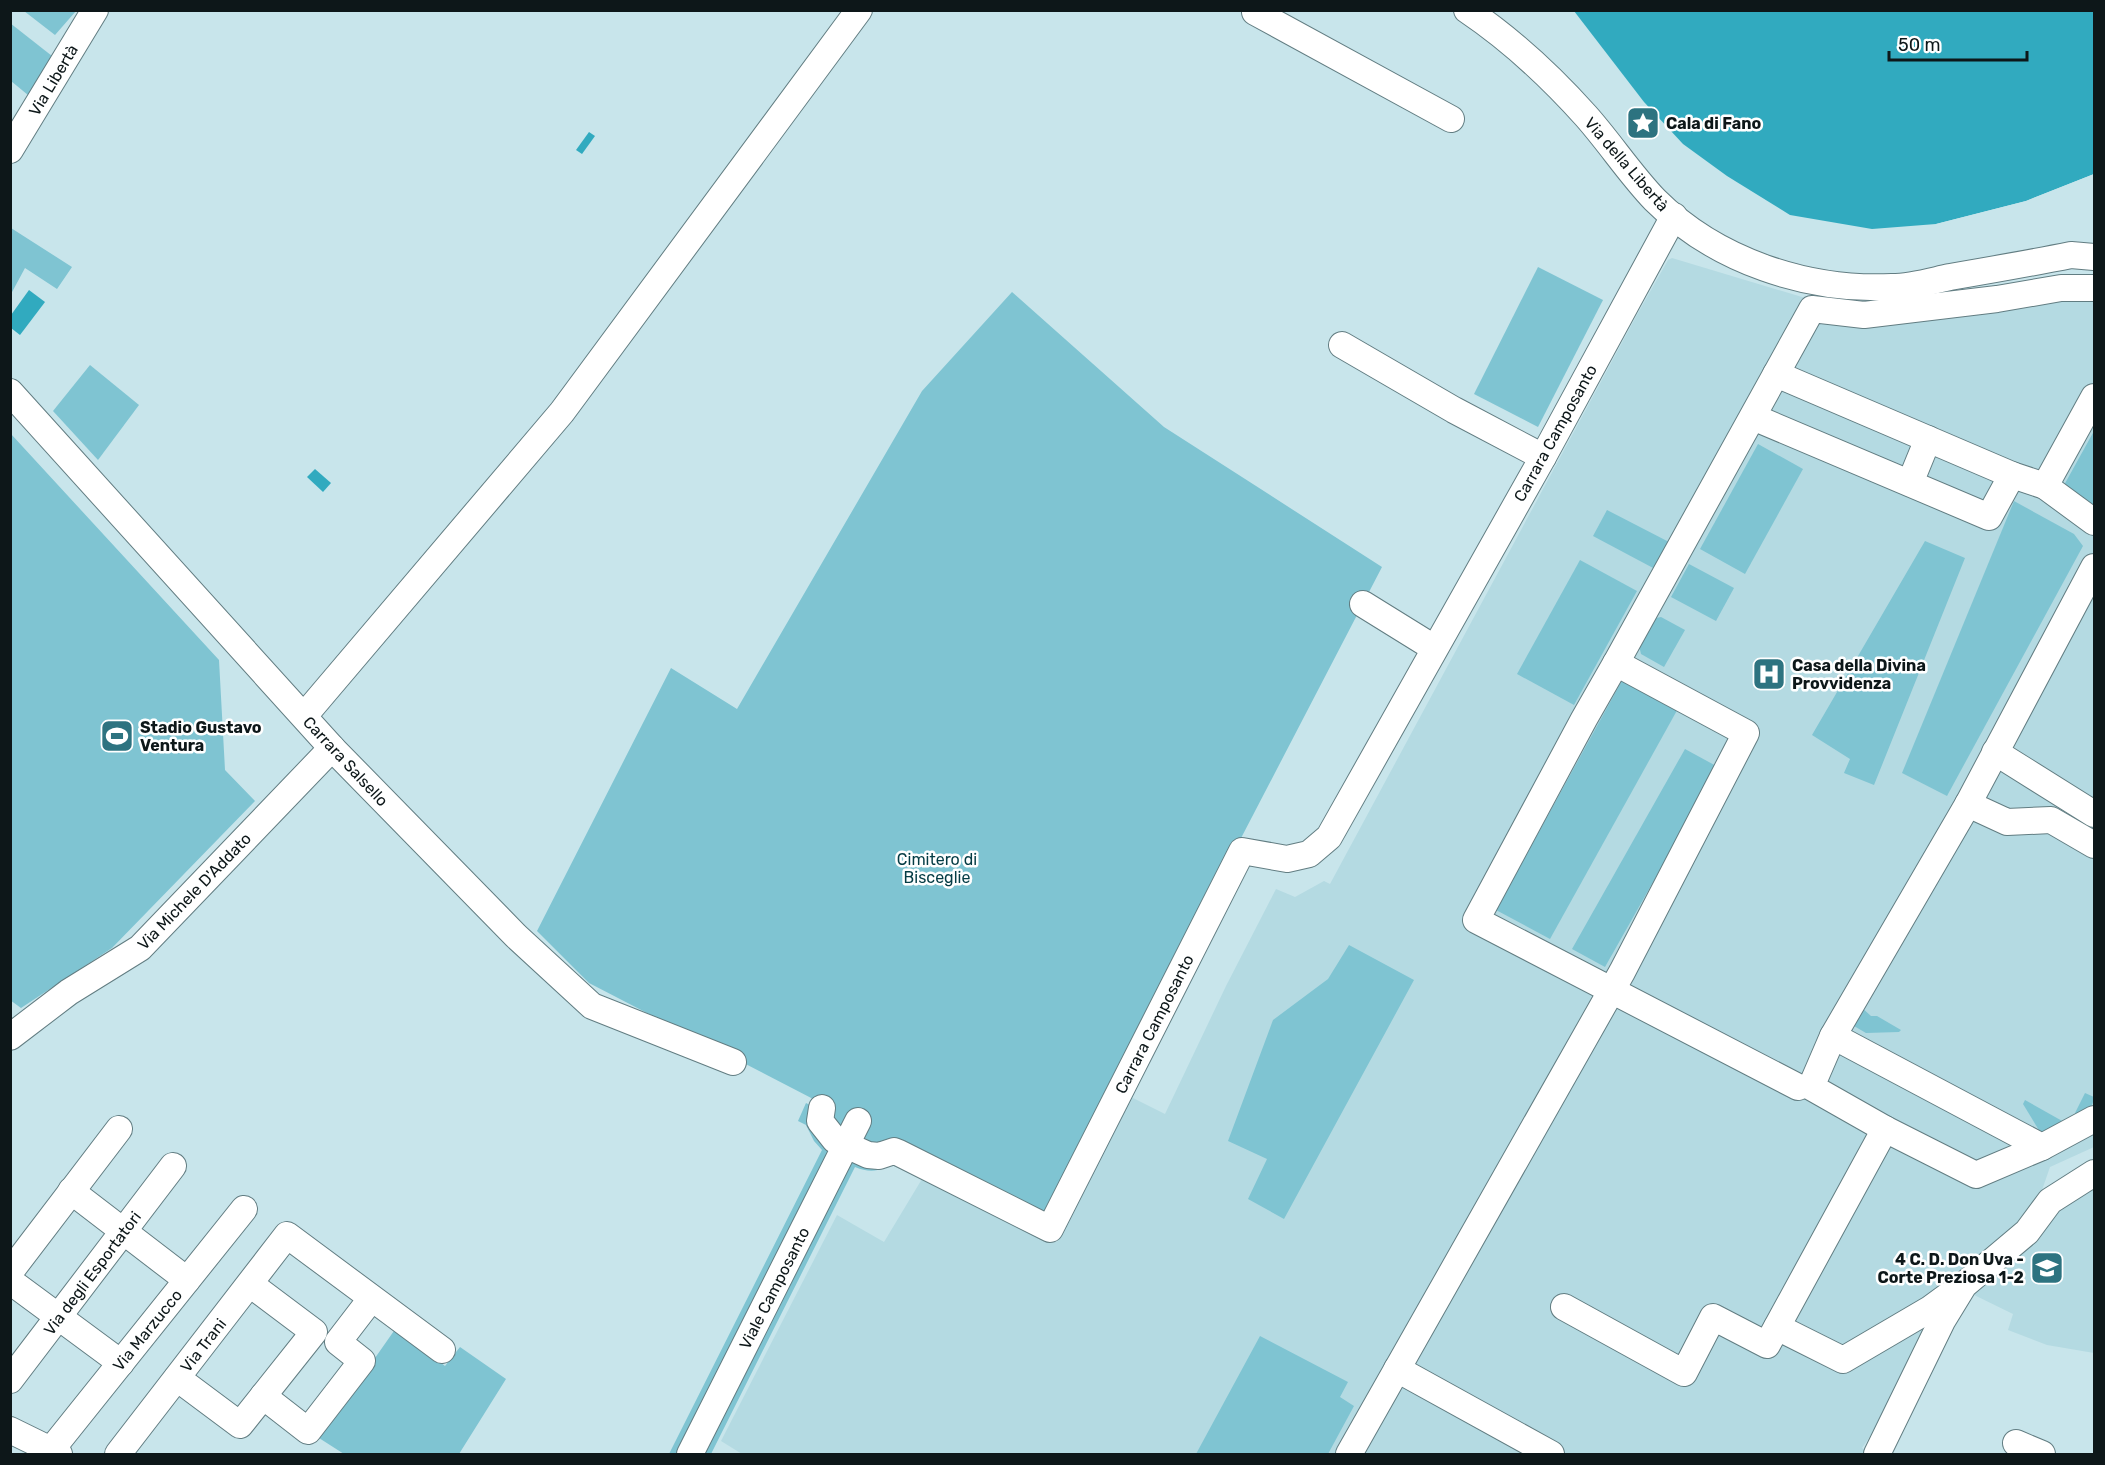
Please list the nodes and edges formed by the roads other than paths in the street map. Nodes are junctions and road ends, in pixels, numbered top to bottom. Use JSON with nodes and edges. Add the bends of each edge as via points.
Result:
{"nodes":[{"id":1,"x":95,"y":10,"type":"edge"},
{"id":2,"x":859,"y":10,"type":"edge"},
{"id":3,"x":1256,"y":10,"type":"edge"},
{"id":4,"x":1467,"y":10,"type":"edge"},
{"id":5,"x":1451,"y":119,"type":"dead end"},
{"id":6,"x":10,"y":150,"type":"edge"},
{"id":7,"x":1674,"y":216,"type":"junction"},
{"id":8,"x":2094,"y":257,"type":"edge"},
{"id":9,"x":1823,"y":284,"type":"junction"},
{"id":10,"x":2094,"y":288,"type":"edge"},
{"id":11,"x":1812,"y":309,"type":"junction"},
{"id":12,"x":1342,"y":345,"type":"dead end"},
{"id":13,"x":1776,"y":374,"type":"junction"},
{"id":14,"x":10,"y":392,"type":"edge"},
{"id":15,"x":2094,"y":397,"type":"edge"},
{"id":16,"x":1753,"y":417,"type":"junction"},
{"id":17,"x":1928,"y":439,"type":"junction"},
{"id":18,"x":1543,"y":457,"type":"junction"},
{"id":19,"x":2012,"y":475,"type":"junction"},
{"id":20,"x":1910,"y":483,"type":"junction"},
{"id":21,"x":2045,"y":486,"type":"junction"},
{"id":22,"x":2094,"y":522,"type":"edge"},
{"id":23,"x":2094,"y":567,"type":"edge"},
{"id":24,"x":1363,"y":604,"type":"dead end"},
{"id":25,"x":1434,"y":648,"type":"junction"},
{"id":26,"x":1616,"y":663,"type":"junction"},
{"id":27,"x":304,"y":716,"type":"junction"},
{"id":28,"x":332,"y":748,"type":"junction"},
{"id":29,"x":1995,"y":752,"type":"junction"},
{"id":30,"x":1968,"y":804,"type":"junction"},
{"id":31,"x":2094,"y":814,"type":"edge"},
{"id":32,"x":2094,"y":844,"type":"edge"},
{"id":33,"x":1612,"y":989,"type":"junction"},
{"id":34,"x":1833,"y":1036,"type":"junction"},
{"id":35,"x":10,"y":1037,"type":"edge"},
{"id":36,"x":733,"y":1062,"type":"dead end"},
{"id":37,"x":1798,"y":1087,"type":"dead end"},
{"id":38,"x":822,"y":1108,"type":"dead end"},
{"id":39,"x":2094,"y":1119,"type":"edge"},
{"id":40,"x":858,"y":1121,"type":"dead end"},
{"id":41,"x":119,"y":1129,"type":"dead end"},
{"id":42,"x":1885,"y":1129,"type":"junction"},
{"id":43,"x":845,"y":1145,"type":"junction"},
{"id":44,"x":2042,"y":1147,"type":"junction"},
{"id":45,"x":173,"y":1166,"type":"dead end"},
{"id":46,"x":2094,"y":1173,"type":"edge"},
{"id":47,"x":71,"y":1191,"type":"junction"},
{"id":48,"x":244,"y":1209,"type":"dead end"},
{"id":49,"x":123,"y":1231,"type":"junction"},
{"id":50,"x":10,"y":1272,"type":"edge"},
{"id":51,"x":187,"y":1280,"type":"junction"},
{"id":52,"x":10,"y":1281,"type":"edge"},
{"id":53,"x":250,"y":1284,"type":"junction"},
{"id":54,"x":1964,"y":1285,"type":"junction"},
{"id":55,"x":371,"y":1299,"type":"junction"},
{"id":56,"x":1564,"y":1307,"type":"dead end"},
{"id":57,"x":58,"y":1317,"type":"junction"},
{"id":58,"x":1777,"y":1327,"type":"junction"},
{"id":59,"x":442,"y":1350,"type":"dead end"},
{"id":60,"x":121,"y":1363,"type":"junction"},
{"id":61,"x":1397,"y":1369,"type":"junction"},
{"id":62,"x":177,"y":1378,"type":"junction"},
{"id":63,"x":10,"y":1380,"type":"edge"},
{"id":64,"x":263,"y":1396,"type":"junction"},
{"id":65,"x":10,"y":1430,"type":"edge"},
{"id":66,"x":2016,"y":1443,"type":"dead end"},
{"id":67,"x":55,"y":1453,"type":"edge"},
{"id":68,"x":1547,"y":1454,"type":"edge"},
{"id":69,"x":118,"y":1455,"type":"edge"},
{"id":70,"x":690,"y":1455,"type":"edge"},
{"id":71,"x":1349,"y":1455,"type":"edge"},
{"id":72,"x":1877,"y":1455,"type":"edge"},
{"id":73,"x":2042,"y":1455,"type":"edge"}],
"edges":[{"from":1,"to":6,"type":"street","name":"Via Libertà"},
{"from":2,"to":27,"type":"street","via":[[562,412]]},
{"from":3,"to":5,"type":"street"},
{"from":4,"to":7,"type":"street","name":"Via della Libertà","via":[[1534,63],[1585,115],[1655,200]]},
{"from":7,"to":9,"type":"street","name":"Via della Libertà","via":[[1733,255],[1774,272]]},
{"from":7,"to":18,"type":"street","name":"Carrara Camposanto"},
{"from":8,"to":9,"type":"street","name":"Via della Libertà","via":[[2071,255],[1893,287]]},
{"from":9,"to":11,"type":"street","via":[[1819,301]]},
{"from":10,"to":11,"type":"street","via":[[2061,288],[1864,315]]},
{"from":11,"to":13,"type":"street"},
{"from":12,"to":18,"type":"street"},
{"from":13,"to":16,"type":"street"},
{"from":13,"to":17,"type":"street"},
{"from":14,"to":27,"type":"street","name":"Carrara Salsello"},
{"from":15,"to":21,"type":"street"},
{"from":16,"to":20,"type":"street"},
{"from":16,"to":26,"type":"street"},
{"from":17,"to":19,"type":"street"},
{"from":17,"to":20,"type":"street"},
{"from":18,"to":25,"type":"street","name":"Carrara Camposanto"},
{"from":19,"to":20,"type":"street","via":[[1989,517]]},
{"from":19,"to":21,"type":"street"},
{"from":21,"to":22,"type":"street"},
{"from":23,"to":29,"type":"street"},
{"from":24,"to":25,"type":"street"},
{"from":25,"to":43,"type":"street","name":"Carrara Camposanto","via":[[1329,837],[1309,854],[1287,859],[1242,851],[1050,1229],[899,1153],[868,1155]]},
{"from":26,"to":33,"type":"street","via":[[1746,733]]},
{"from":26,"to":33,"type":"street","via":[[1476,920]]},
{"from":27,"to":28,"type":"street","name":"Carrara Salsello"},
{"from":28,"to":35,"type":"street","name":"Via Michele D'Addato","via":[[140,948],[69,992]]},
{"from":28,"to":36,"type":"street","name":"Carrara Salsello","via":[[516,936],[592,1006]]},
{"from":29,"to":30,"type":"street"},
{"from":29,"to":31,"type":"street"},
{"from":30,"to":32,"type":"street","via":[[2007,822],[2051,820]]},
{"from":30,"to":34,"type":"street"},
{"from":33,"to":37,"type":"street"},
{"from":33,"to":61,"type":"street"},
{"from":34,"to":42,"type":"street","via":[[1811,1087]]},
{"from":34,"to":44,"type":"street"},
{"from":38,"to":43,"type":"street","name":"Carrara Camposanto","via":[[820,1121],[827,1133]]},
{"from":39,"to":44,"type":"street"},
{"from":40,"to":43,"type":"street","name":"Viale Camposanto"},
{"from":41,"to":47,"type":"street"},
{"from":42,"to":44,"type":"street","via":[[1976,1175]]},
{"from":42,"to":58,"type":"street"},
{"from":43,"to":70,"type":"street","name":"Viale Camposanto"},
{"from":45,"to":49,"type":"street","name":"Via degli Esportatori"},
{"from":46,"to":54,"type":"street","via":[[2050,1201],[2027,1232]]},
{"from":47,"to":49,"type":"street"},
{"from":47,"to":50,"type":"street"},
{"from":48,"to":51,"type":"street","name":"Via Marzucco"},
{"from":49,"to":51,"type":"street"},
{"from":49,"to":57,"type":"street","name":"Via degli Esportatori"},
{"from":51,"to":60,"type":"street","name":"Via Marzucco"},
{"from":52,"to":57,"type":"street"},
{"from":53,"to":55,"type":"street","name":"Via Trani","via":[[287,1235]]},
{"from":53,"to":62,"type":"street","name":"Via Trani"},
{"from":53,"to":64,"type":"street","via":[[314,1332]]},
{"from":54,"to":58,"type":"street","via":[[1843,1360]]},
{"from":54,"to":72,"type":"street","via":[[1942,1321]]},
{"from":55,"to":59,"type":"street"},
{"from":55,"to":64,"type":"street","via":[[338,1342],[362,1361],[308,1431]]},
{"from":56,"to":58,"type":"street","via":[[1684,1373],[1713,1317],[1767,1345]]},
{"from":57,"to":60,"type":"street"},
{"from":57,"to":63,"type":"street","name":"Via degli Esportatori"},
{"from":60,"to":67,"type":"street","name":"Via Marzucco"},
{"from":61,"to":68,"type":"street"},
{"from":61,"to":71,"type":"street"},
{"from":62,"to":64,"type":"street","via":[[240,1425]]},
{"from":62,"to":69,"type":"street","name":"Via Trani"},
{"from":65,"to":67,"type":"street"},
{"from":66,"to":73,"type":"street"}]}
